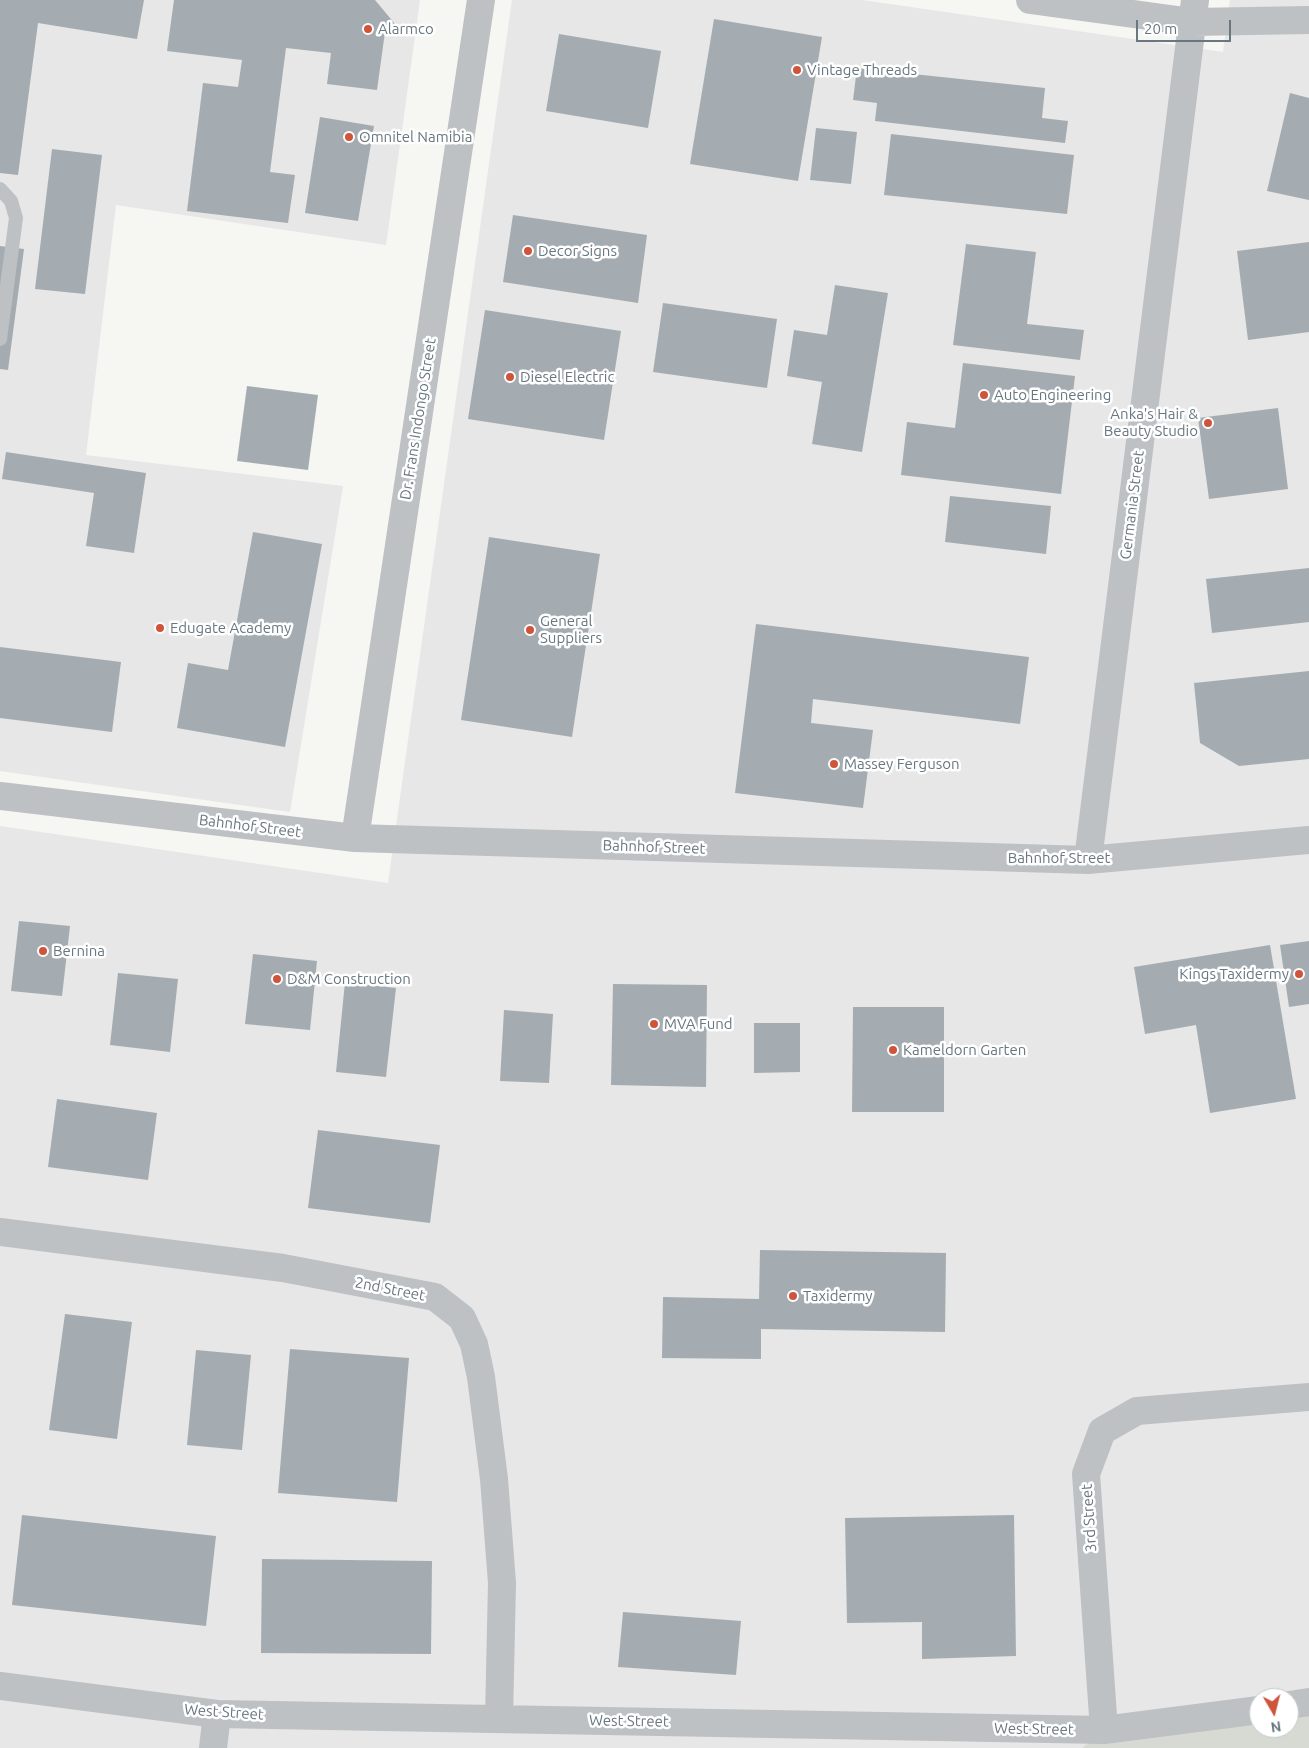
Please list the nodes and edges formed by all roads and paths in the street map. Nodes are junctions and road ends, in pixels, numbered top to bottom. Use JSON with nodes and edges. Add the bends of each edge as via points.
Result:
{"nodes":[{"id":1,"x":481,"y":0,"type":"edge"},
{"id":2,"x":1030,"y":0,"type":"edge"},
{"id":3,"x":1193,"y":11,"type":"edge"},
{"id":4,"x":1309,"y":20,"type":"edge"},
{"id":5,"x":0,"y":189,"type":"edge"},
{"id":6,"x":0,"y":339,"type":"edge"},
{"id":7,"x":0,"y":796,"type":"edge"},
{"id":8,"x":355,"y":838,"type":"junction"},
{"id":9,"x":1309,"y":840,"type":"edge"},
{"id":10,"x":1088,"y":860,"type":"junction"},
{"id":11,"x":0,"y":1232,"type":"edge"},
{"id":12,"x":1309,"y":1397,"type":"edge"},
{"id":13,"x":0,"y":1686,"type":"edge"},
{"id":14,"x":1249,"y":1711,"type":"edge"},
{"id":15,"x":217,"y":1714,"type":"junction"},
{"id":16,"x":499,"y":1719,"type":"junction"},
{"id":17,"x":1104,"y":1730,"type":"junction"},
{"id":18,"x":213,"y":1748,"type":"edge"}],
"edges":[{"from":1,"to":8,"type":"street","name":"Dr. Frans Indongo Street"},
{"from":2,"to":3,"type":"street"},
{"from":3,"to":4,"type":"street"},
{"from":3,"to":10,"type":"street","name":"Germania Street"},
{"from":5,"to":6,"type":"lane","via":[[11,201],[16,218]]},
{"from":7,"to":8,"type":"street","name":"Bahnhof Street"},
{"from":8,"to":10,"type":"street","name":"Bahnhof Street"},
{"from":9,"to":10,"type":"street","name":"Bahnhof Street"},
{"from":11,"to":16,"type":"street","name":"2nd Street","via":[[283,1268],[435,1297],[462,1318],[474,1344],[494,1479],[502,1583]]},
{"from":12,"to":17,"type":"street","name":"3rd Street","via":[[1137,1411],[1102,1431],[1086,1474]]},
{"from":13,"to":15,"type":"street","name":"West Street"},
{"from":14,"to":17,"type":"street","name":"West Street"},
{"from":15,"to":16,"type":"street","name":"West Street"},
{"from":15,"to":18,"type":"street"},
{"from":16,"to":17,"type":"street","name":"West Street"}]}
